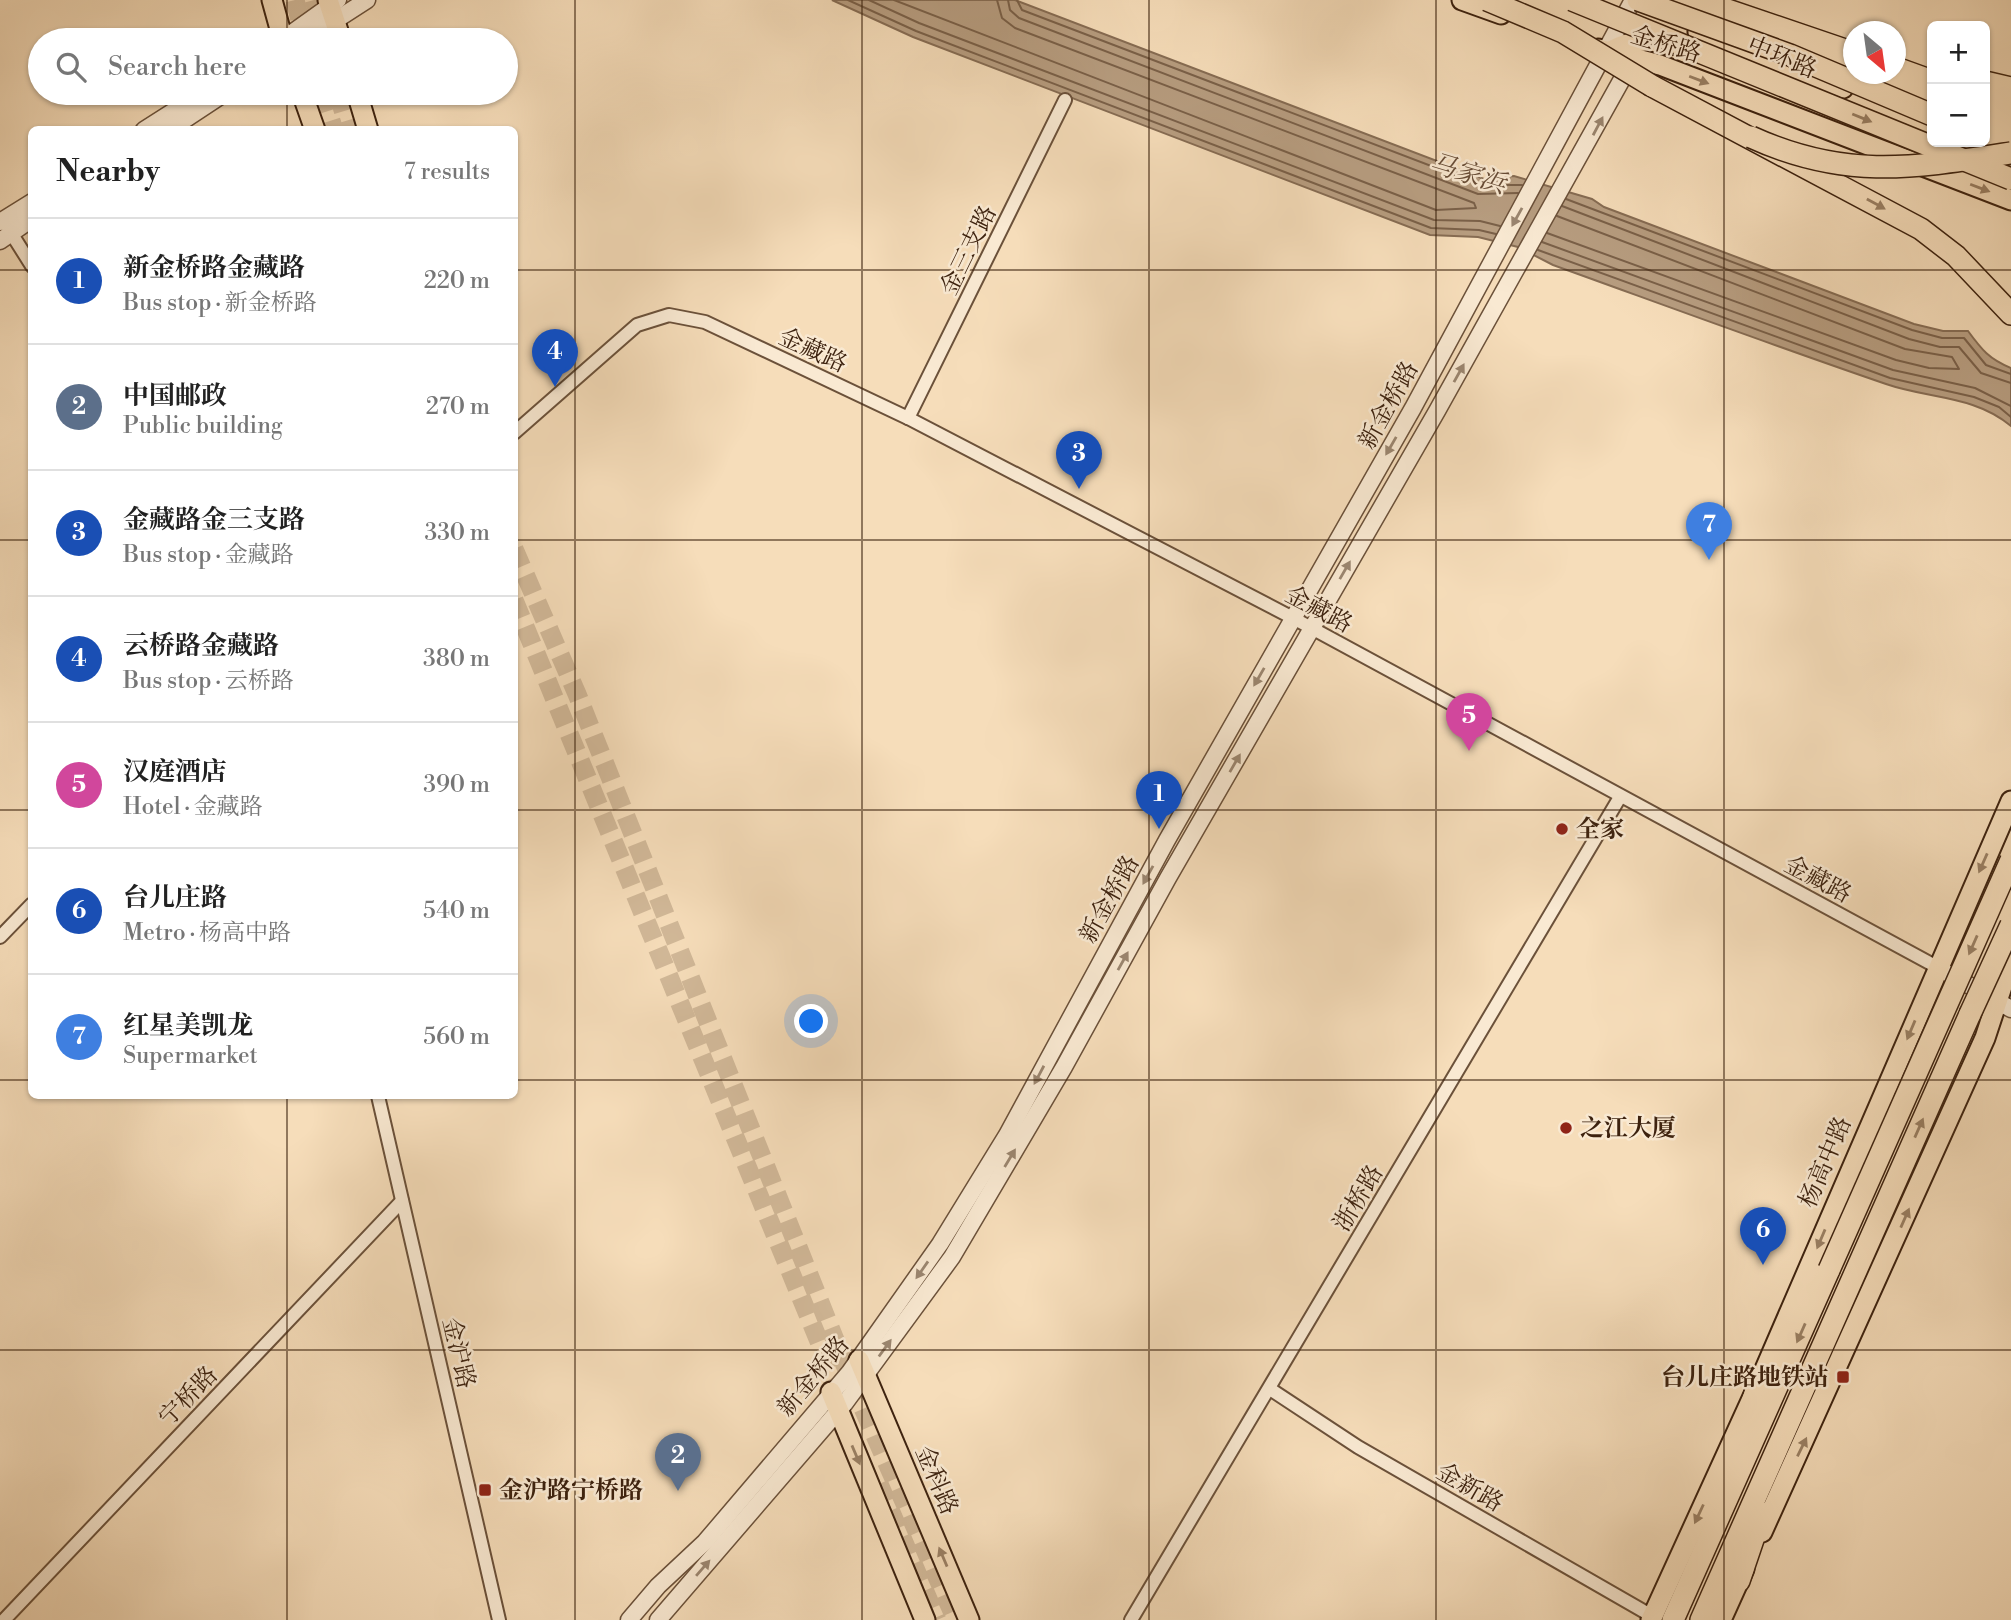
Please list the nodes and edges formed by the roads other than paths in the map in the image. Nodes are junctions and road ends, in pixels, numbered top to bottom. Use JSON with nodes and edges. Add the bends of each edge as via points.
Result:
{"nodes":[{"id":1,"x":272,"y":0,"type":"edge"},
{"id":2,"x":367,"y":0,"type":"edge"},
{"id":3,"x":1462,"y":0,"type":"edge"},
{"id":4,"x":1487,"y":0,"type":"edge"},
{"id":5,"x":1572,"y":0,"type":"edge"},
{"id":6,"x":1673,"y":0,"type":"edge"},
{"id":7,"x":1698,"y":0,"type":"edge"},
{"id":8,"x":1643,"y":2,"type":"edge"},
{"id":9,"x":332,"y":7,"type":"edge"},
{"id":10,"x":279,"y":28,"type":"edge"},
{"id":11,"x":300,"y":28,"type":"edge"},
{"id":12,"x":315,"y":28,"type":"edge"},
{"id":13,"x":338,"y":28,"type":"edge"},
{"id":14,"x":1642,"y":40,"type":"junction"},
{"id":15,"x":1608,"y":52,"type":"junction"},
{"id":16,"x":1843,"y":53,"type":"edge"},
{"id":17,"x":1843,"y":53,"type":"edge"},
{"id":18,"x":1634,"y":59,"type":"junction"},
{"id":19,"x":1906,"y":64,"type":"edge"},
{"id":20,"x":1927,"y":69,"type":"edge"},
{"id":21,"x":1906,"y":72,"type":"edge"},
{"id":22,"x":1927,"y":80,"type":"edge"},
{"id":23,"x":1990,"y":83,"type":"edge"},
{"id":24,"x":1892,"y":84,"type":"edge"},
{"id":25,"x":1841,"y":87,"type":"junction"},
{"id":26,"x":2011,"y":88,"type":"edge"},
{"id":27,"x":1927,"y":97,"type":"edge"},
{"id":28,"x":1065,"y":100,"type":"dead end"},
{"id":29,"x":1990,"y":101,"type":"edge"},
{"id":30,"x":183,"y":105,"type":"edge"},
{"id":31,"x":207,"y":105,"type":"edge"},
{"id":32,"x":306,"y":105,"type":"edge"},
{"id":33,"x":361,"y":105,"type":"edge"},
{"id":34,"x":2011,"y":109,"type":"edge"},
{"id":35,"x":1927,"y":113,"type":"edge"},
{"id":36,"x":1927,"y":120,"type":"edge"},
{"id":37,"x":1990,"y":121,"type":"edge"},
{"id":38,"x":150,"y":126,"type":"edge"},
{"id":39,"x":175,"y":126,"type":"edge"},
{"id":40,"x":314,"y":126,"type":"edge"},
{"id":41,"x":367,"y":126,"type":"edge"},
{"id":42,"x":2011,"y":129,"type":"edge"},
{"id":43,"x":1751,"y":137,"type":"junction"},
{"id":44,"x":1990,"y":142,"type":"edge"},
{"id":45,"x":2011,"y":151,"type":"edge"},
{"id":46,"x":2011,"y":179,"type":"edge"},
{"id":47,"x":2011,"y":200,"type":"edge"},
{"id":48,"x":28,"y":205,"type":"edge"},
{"id":49,"x":28,"y":220,"type":"edge"},
{"id":50,"x":3,"y":226,"type":"edge"},
{"id":51,"x":28,"y":260,"type":"edge"},
{"id":52,"x":2011,"y":314,"type":"edge"},
{"id":53,"x":908,"y":418,"type":"junction"},
{"id":54,"x":518,"y":429,"type":"edge"},
{"id":55,"x":1293,"y":618,"type":"junction"},
{"id":56,"x":1311,"y":629,"type":"junction"},
{"id":57,"x":1620,"y":797,"type":"junction"},
{"id":58,"x":2011,"y":801,"type":"edge"},
{"id":59,"x":2011,"y":858,"type":"edge"},
{"id":60,"x":28,"y":908,"type":"edge"},
{"id":61,"x":2011,"y":925,"type":"edge"},
{"id":62,"x":0,"y":937,"type":"edge"},
{"id":63,"x":2011,"y":939,"type":"edge"},
{"id":64,"x":2011,"y":959,"type":"edge"},
{"id":65,"x":1937,"y":967,"type":"junction"},
{"id":66,"x":2004,"y":1005,"type":"edge"},
{"id":67,"x":1970,"y":1014,"type":"junction"},
{"id":68,"x":379,"y":1099,"type":"edge"},
{"id":69,"x":402,"y":1201,"type":"junction"},
{"id":70,"x":862,"y":1367,"type":"junction"},
{"id":71,"x":1807,"y":1381,"type":"junction"},
{"id":72,"x":1270,"y":1389,"type":"junction"},
{"id":73,"x":1756,"y":1390,"type":"junction"},
{"id":74,"x":831,"y":1392,"type":"junction"},
{"id":75,"x":837,"y":1412,"type":"junction"},
{"id":76,"x":1705,"y":1548,"type":"junction"},
{"id":77,"x":1739,"y":1581,"type":"junction"},
{"id":78,"x":1659,"y":1619,"type":"edge"},
{"id":79,"x":5,"y":1620,"type":"edge"},
{"id":80,"x":499,"y":1620,"type":"edge"},
{"id":81,"x":629,"y":1620,"type":"edge"},
{"id":82,"x":658,"y":1620,"type":"edge"},
{"id":83,"x":925,"y":1620,"type":"edge"},
{"id":84,"x":969,"y":1620,"type":"edge"},
{"id":85,"x":1131,"y":1620,"type":"edge"},
{"id":86,"x":1701,"y":1620,"type":"edge"},
{"id":87,"x":1721,"y":1620,"type":"edge"}],
"edges":[{"from":1,"to":10,"type":"main road"},
{"from":2,"to":9,"type":"street"},
{"from":3,"to":15,"type":"main road","name":"金桥路"},
{"from":4,"to":43,"type":"highway","bridge":true,"via":[[1563,32],[1652,86]]},
{"from":5,"to":46,"type":"highway","name":"中环路","one_way":true,"bridge":true},
{"from":6,"to":16,"type":"main road","name":"金桥路"},
{"from":7,"to":17,"type":"highway"},
{"from":8,"to":14,"type":"street","name":"新金桥路"},
{"from":8,"to":15,"type":"street","name":"新金桥路"},
{"from":8,"to":25,"type":"main road","name":"金桥路"},
{"from":8,"to":35,"type":"highway","name":"中环路","bridge":true},
{"from":9,"to":11,"type":"street"},
{"from":9,"to":12,"type":"street"},
{"from":9,"to":13,"type":"main road"},
{"from":14,"to":15,"type":"main road"},
{"from":14,"to":18,"type":"street","name":"新金桥路"},
{"from":14,"to":25,"type":"main road","via":[[1660,41],[1788,90]]},
{"from":15,"to":18,"type":"main road","name":"金桥路"},
{"from":15,"to":55,"type":"street","name":"新金桥路","one_way":true},
{"from":18,"to":47,"type":"main road","name":"金桥路","one_way":true},
{"from":56,"to":18,"type":"street","name":"新金桥路","one_way":true},
{"from":19,"to":20,"type":"highway"},
{"from":21,"to":22,"type":"highway"},
{"from":23,"to":26,"type":"highway"},
{"from":24,"to":27,"type":"main road"},
{"from":25,"to":36,"type":"main road","name":"金桥路"},
{"from":28,"to":53,"type":"street","name":"金三支路"},
{"from":29,"to":34,"type":"highway"},
{"from":30,"to":38,"type":"street"},
{"from":31,"to":39,"type":"street"},
{"from":32,"to":40,"type":"main road"},
{"from":33,"to":41,"type":"main road"},
{"from":37,"to":42,"type":"main road"},
{"from":43,"to":45,"type":"highway","bridge":true,"via":[[1810,160],[1866,167],[1923,165]]},
{"from":43,"to":52,"type":"highway","one_way":true,"bridge":true,"via":[[1921,229],[1956,256]]},
{"from":44,"to":45,"type":"highway"},
{"from":48,"to":50,"type":"street"},
{"from":49,"to":50,"type":"street"},
{"from":50,"to":51,"type":"street"},
{"from":53,"to":54,"type":"street","name":"金藏路","via":[[705,322],[668,315],[637,325],[621,336]]},
{"from":53,"to":55,"type":"street","name":"金藏路"},
{"from":55,"to":56,"type":"street","name":"金藏路"},
{"from":55,"to":70,"type":"street","name":"新金桥路","one_way":true,"via":[[1007,1135]]},
{"from":56,"to":57,"type":"street","name":"金藏路"},
{"from":70,"to":56,"type":"street","name":"新金桥路","one_way":true,"via":[[952,1257]]},
{"from":57,"to":65,"type":"street","name":"金藏路"},
{"from":57,"to":72,"type":"street","name":"浙桥路"},
{"from":58,"to":65,"type":"main road","name":"杨高中路","one_way":true},
{"from":59,"to":76,"type":"highway","name":"杨高中路","one_way":true,"bridge":true},
{"from":60,"to":62,"type":"street"},
{"from":61,"to":67,"type":"highway","bridge":true},
{"from":63,"to":67,"type":"highway","bridge":true},
{"from":64,"to":66,"type":"main road"},
{"from":65,"to":66,"type":"street"},
{"from":65,"to":73,"type":"main road","name":"杨高中路","one_way":true},
{"from":77,"to":66,"type":"main road","one_way":true},
{"from":71,"to":67,"type":"highway","one_way":true},
{"from":68,"to":69,"type":"street","name":"金沪路"},
{"from":69,"to":79,"type":"street","name":"宁桥路"},
{"from":69,"to":80,"type":"street","name":"金沪路"},
{"from":70,"to":74,"type":"street","name":"新金桥路"},
{"from":70,"to":75,"type":"street","name":"新金桥路"},
{"from":84,"to":70,"type":"main road","name":"金科路","one_way":true},
{"from":71,"to":77,"type":"highway"},
{"from":71,"to":86,"type":"highway"},
{"from":72,"to":78,"type":"street","name":"金新路","via":[[1358,1447]]},
{"from":72,"to":85,"type":"street","name":"浙桥路"},
{"from":73,"to":76,"type":"highway"},
{"from":73,"to":78,"type":"main road","name":"杨高中路","one_way":true},
{"from":74,"to":75,"type":"main road"},
{"from":74,"to":81,"type":"street","name":"新金桥路","via":[[705,1542]]},
{"from":82,"to":75,"type":"street","name":"新金桥路","one_way":true},
{"from":75,"to":83,"type":"main road","one_way":true},
{"from":76,"to":78,"type":"highway","name":"杨高中路"},
{"from":77,"to":87,"type":"main road"}]}
